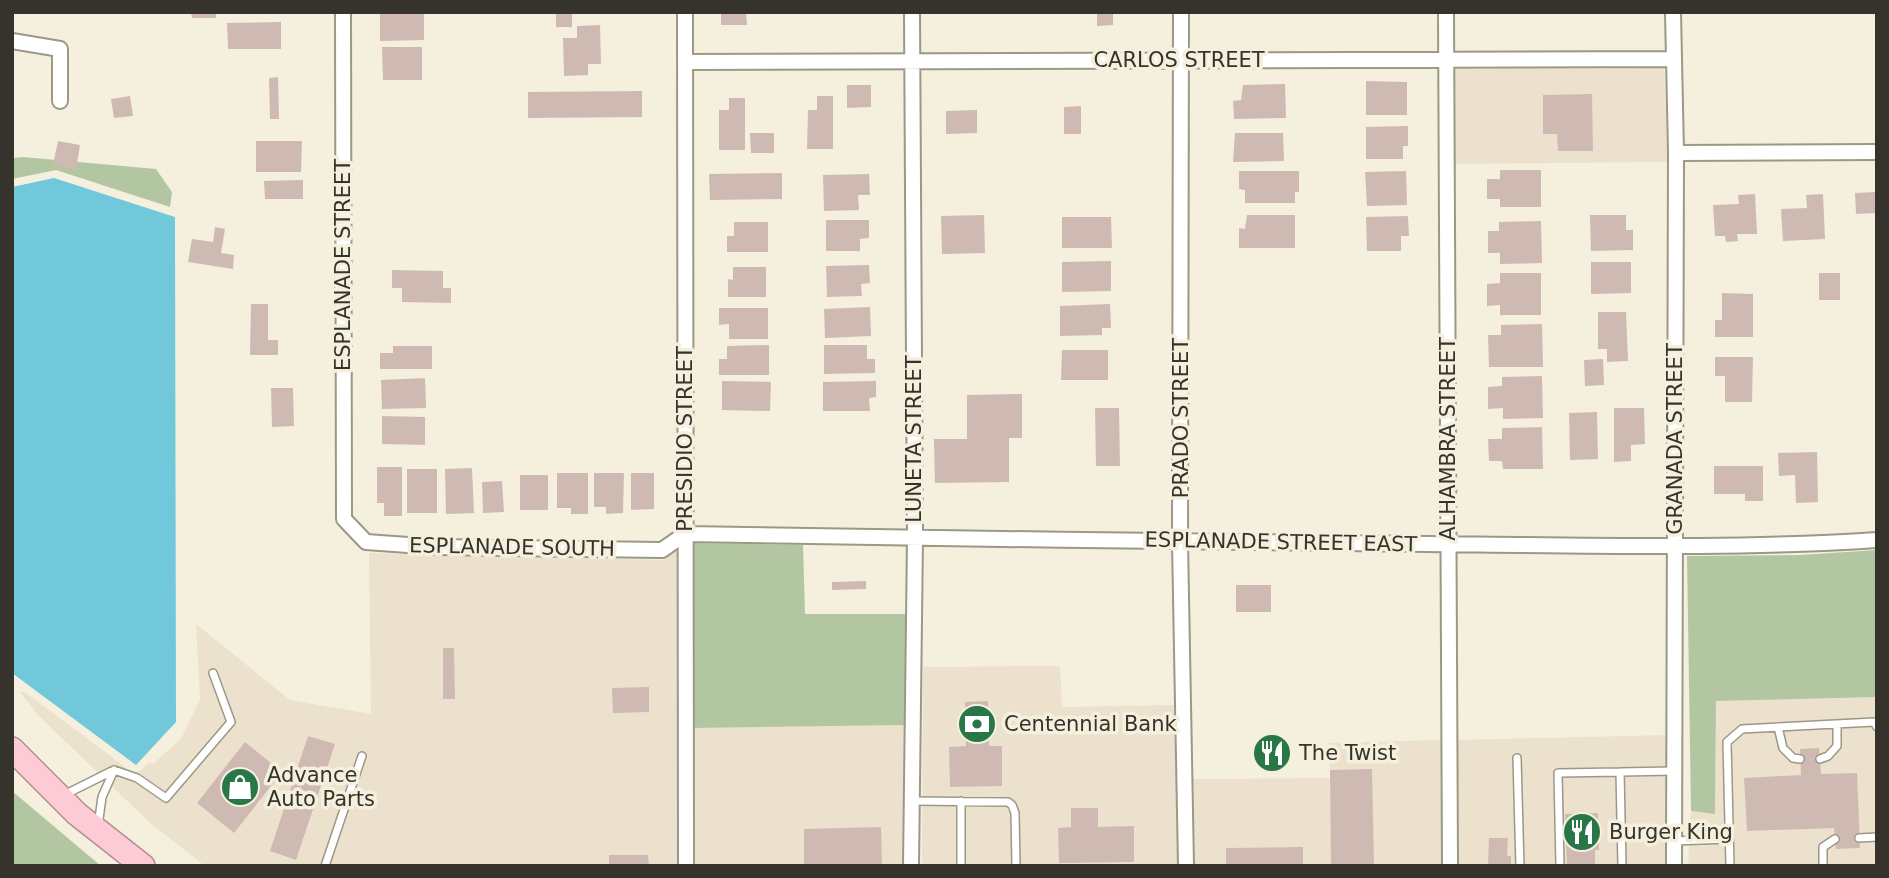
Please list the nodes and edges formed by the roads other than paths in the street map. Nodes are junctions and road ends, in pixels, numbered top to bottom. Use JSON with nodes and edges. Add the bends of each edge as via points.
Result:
{"nodes":[{"id":1,"x":343,"y":12,"type":"edge"},
{"id":2,"x":685,"y":12,"type":"edge"},
{"id":3,"x":912,"y":12,"type":"edge"},
{"id":4,"x":1181,"y":12,"type":"edge"},
{"id":5,"x":1446,"y":12,"type":"edge"},
{"id":6,"x":1673,"y":12,"type":"edge"},
{"id":7,"x":12,"y":41,"type":"edge"},
{"id":8,"x":1445,"y":59,"type":"junction"},
{"id":9,"x":1672,"y":59,"type":"junction"},
{"id":10,"x":1182,"y":60,"type":"junction"},
{"id":11,"x":685,"y":62,"type":"junction"},
{"id":12,"x":912,"y":62,"type":"junction"},
{"id":13,"x":60,"y":101,"type":"dead end"},
{"id":14,"x":1877,"y":152,"type":"edge"},
{"id":15,"x":1676,"y":153,"type":"junction"},
{"id":16,"x":344,"y":519,"type":"joint"},
{"id":17,"x":685,"y":534,"type":"junction"},
{"id":18,"x":915,"y":538,"type":"junction"},
{"id":19,"x":1877,"y":540,"type":"edge"},
{"id":20,"x":1180,"y":542,"type":"junction"},
{"id":21,"x":1448,"y":544,"type":"junction"},
{"id":22,"x":1675,"y":547,"type":"junction"},
{"id":23,"x":213,"y":673,"type":"dead end"},
{"id":24,"x":1837,"y":724,"type":"junction"},
{"id":25,"x":1778,"y":727,"type":"junction"},
{"id":26,"x":1877,"y":727,"type":"edge"},
{"id":27,"x":12,"y":749,"type":"edge"},
{"id":28,"x":362,"y":756,"type":"dead end"},
{"id":29,"x":1517,"y":758,"type":"dead end"},
{"id":30,"x":1800,"y":759,"type":"dead end"},
{"id":31,"x":1820,"y":759,"type":"dead end"},
{"id":32,"x":114,"y":769,"type":"junction"},
{"id":33,"x":1674,"y":771,"type":"junction"},
{"id":34,"x":1620,"y":772,"type":"junction"},
{"id":35,"x":60,"y":797,"type":"junction"},
{"id":36,"x":912,"y":801,"type":"junction"},
{"id":37,"x":961,"y":801,"type":"junction"},
{"id":38,"x":97,"y":830,"type":"junction"},
{"id":39,"x":1877,"y":837,"type":"edge"},
{"id":40,"x":1859,"y":838,"type":"dead end"},
{"id":41,"x":1729,"y":839,"type":"junction"},
{"id":42,"x":1835,"y":839,"type":"dead end"},
{"id":43,"x":1674,"y":841,"type":"junction"},
{"id":44,"x":143,"y":866,"type":"edge"},
{"id":45,"x":326,"y":866,"type":"edge"},
{"id":46,"x":686,"y":866,"type":"edge"},
{"id":47,"x":911,"y":866,"type":"edge"},
{"id":48,"x":961,"y":866,"type":"edge"},
{"id":49,"x":1016,"y":866,"type":"edge"},
{"id":50,"x":1186,"y":866,"type":"edge"},
{"id":51,"x":1450,"y":866,"type":"edge"},
{"id":52,"x":1520,"y":866,"type":"edge"},
{"id":53,"x":1560,"y":866,"type":"edge"},
{"id":54,"x":1622,"y":866,"type":"edge"},
{"id":55,"x":1674,"y":866,"type":"edge"},
{"id":56,"x":1730,"y":866,"type":"edge"},
{"id":57,"x":1823,"y":866,"type":"edge"}],
"edges":[{"from":1,"to":16,"type":"street","name":"ESPLANADE STREET"},
{"from":2,"to":11,"type":"street","name":"PRESIDIO STREET"},
{"from":3,"to":12,"type":"street","name":"LUNETA STREET"},
{"from":4,"to":10,"type":"street","name":"PRADO STREET"},
{"from":5,"to":8,"type":"street","name":"ALHAMBRA STREET"},
{"from":6,"to":9,"type":"street","name":"GRANADA STREET"},
{"from":7,"to":13,"type":"street","via":[[60,49]]},
{"from":8,"to":9,"type":"street","name":"CARLOS STREET"},
{"from":8,"to":10,"type":"street","name":"CARLOS STREET"},
{"from":8,"to":21,"type":"street","name":"ALHAMBRA STREET"},
{"from":9,"to":15,"type":"street","name":"GRANADA STREET"},
{"from":10,"to":12,"type":"street","name":"CARLOS STREET"},
{"from":10,"to":20,"type":"street","name":"PRADO STREET"},
{"from":11,"to":12,"type":"street","name":"CARLOS STREET"},
{"from":11,"to":17,"type":"street","name":"PRESIDIO STREET"},
{"from":12,"to":18,"type":"street","name":"LUNETA STREET"},
{"from":14,"to":15,"type":"street"},
{"from":15,"to":22,"type":"street","name":"GRANADA STREET"},
{"from":16,"to":17,"type":"street","name":"ESPLANADE SOUTH","via":[[366,542],[436,547],[662,550]]},
{"from":17,"to":18,"type":"street","name":"ESPLANADE STREET EAST"},
{"from":17,"to":46,"type":"street","name":"PRESIDIO STREET"},
{"from":18,"to":20,"type":"street","name":"ESPLANADE STREET EAST"},
{"from":18,"to":36,"type":"street","name":"LUNETA STREET"},
{"from":19,"to":22,"type":"street","name":"ESPLANADE STREET EAST"},
{"from":20,"to":21,"type":"street","name":"ESPLANADE STREET EAST"},
{"from":20,"to":50,"type":"street","name":"PRADO STREET"},
{"from":21,"to":22,"type":"street","name":"ESPLANADE STREET EAST"},
{"from":21,"to":51,"type":"street","name":"ALHAMBRA STREET"},
{"from":22,"to":33,"type":"street","name":"GRANADA STREET"},
{"from":23,"to":32,"type":"lane","via":[[232,722],[166,798]]},
{"from":24,"to":25,"type":"lane"},
{"from":24,"to":26,"type":"lane","via":[[1874,723]]},
{"from":24,"to":31,"type":"lane","via":[[1837,746]]},
{"from":25,"to":30,"type":"lane","via":[[1783,748]]},
{"from":25,"to":41,"type":"lane","via":[[1742,729],[1727,743]]},
{"from":27,"to":35,"type":"highway"},
{"from":28,"to":45,"type":"lane"},
{"from":29,"to":52,"type":"lane"},
{"from":32,"to":35,"type":"lane"},
{"from":32,"to":38,"type":"lane","via":[[102,797]]},
{"from":33,"to":34,"type":"lane"},
{"from":33,"to":43,"type":"street","name":"GRANADA STREET"},
{"from":34,"to":53,"type":"lane","via":[[1558,773]]},
{"from":34,"to":54,"type":"lane"},
{"from":35,"to":38,"type":"highway"},
{"from":36,"to":37,"type":"lane"},
{"from":36,"to":47,"type":"street","name":"LUNETA STREET"},
{"from":37,"to":48,"type":"lane"},
{"from":37,"to":49,"type":"lane","via":[[1013,805]]},
{"from":38,"to":44,"type":"highway"},
{"from":39,"to":40,"type":"lane"},
{"from":41,"to":43,"type":"lane"},
{"from":41,"to":56,"type":"lane"},
{"from":42,"to":57,"type":"lane","via":[[1823,847]]},
{"from":43,"to":55,"type":"street","name":"GRANADA STREET"}]}
